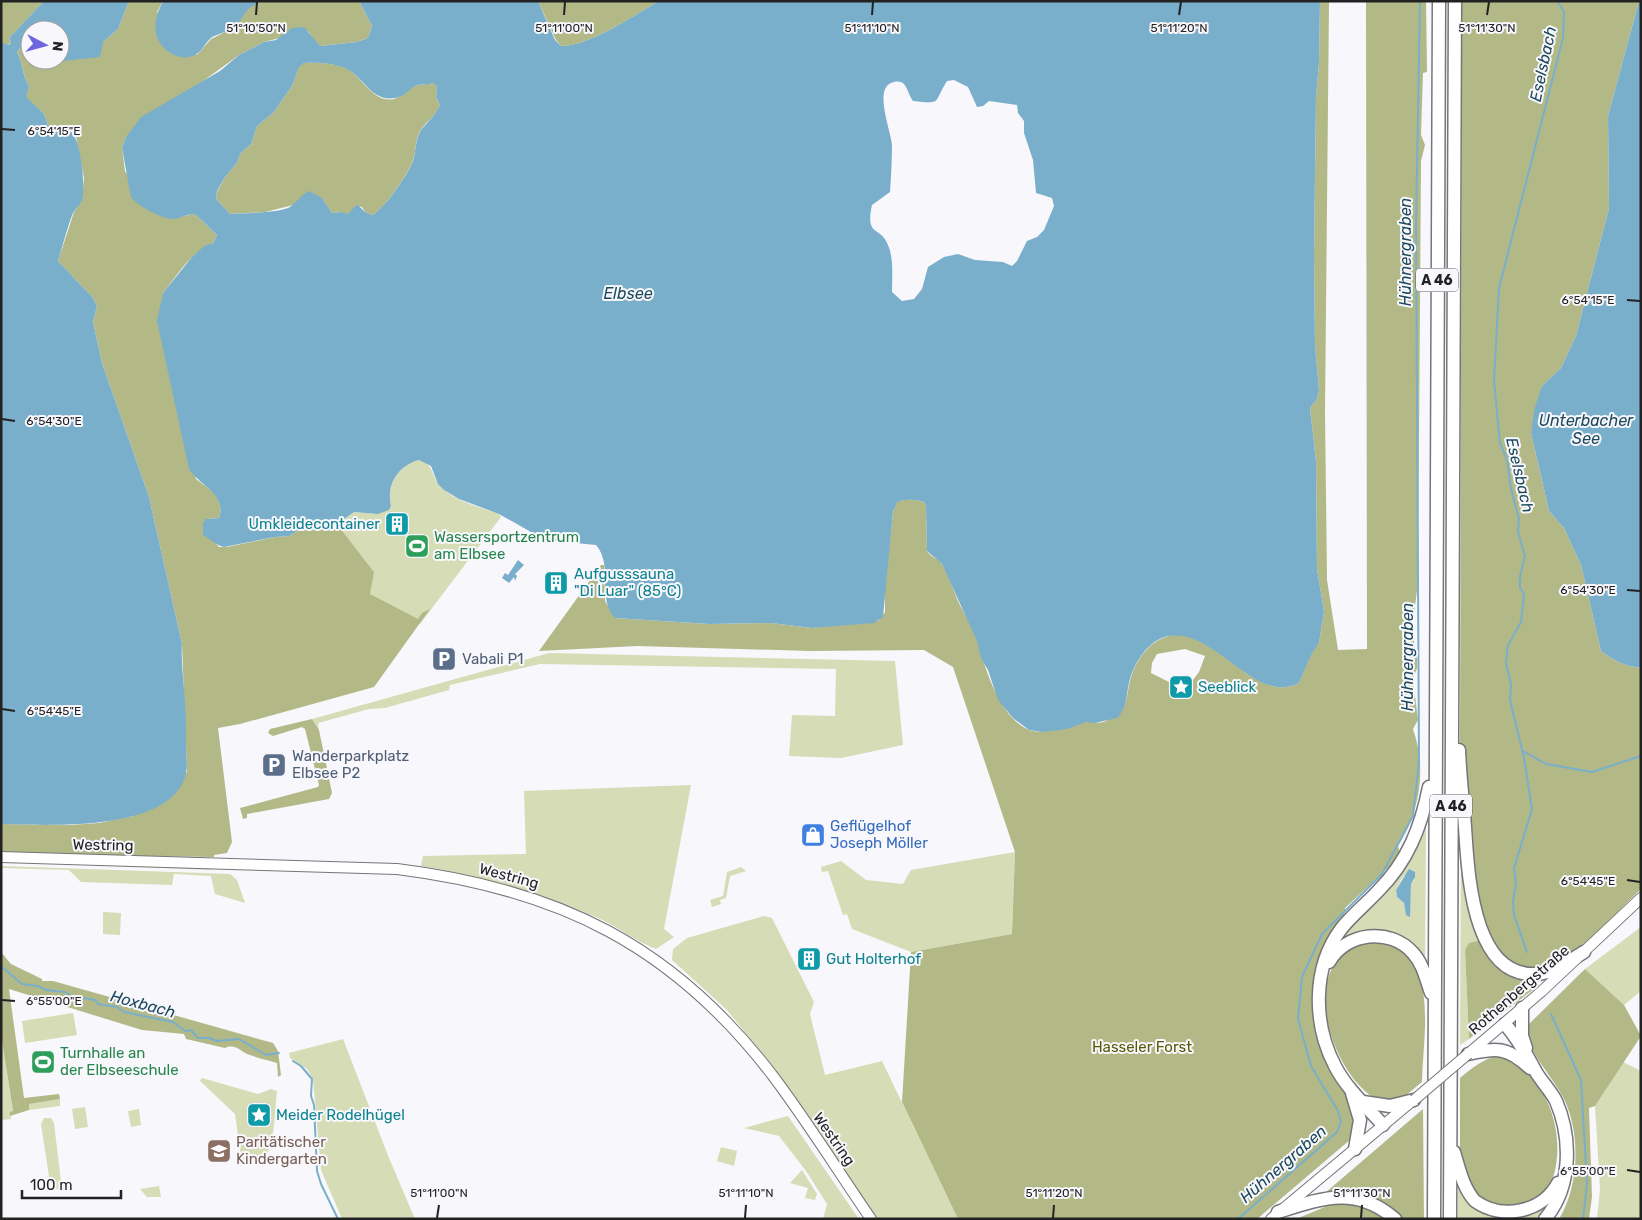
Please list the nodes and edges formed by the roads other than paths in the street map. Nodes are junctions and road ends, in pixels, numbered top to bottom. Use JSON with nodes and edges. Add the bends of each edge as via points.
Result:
{"nodes":[{"id":1,"x":1439,"y":1,"type":"edge"},
{"id":2,"x":1455,"y":1,"type":"edge"},
{"id":3,"x":1452,"y":670,"type":"junction"},
{"id":4,"x":1435,"y":758,"type":"junction"},
{"id":5,"x":1,"y":858,"type":"edge"},
{"id":6,"x":1641,"y":898,"type":"edge"},
{"id":7,"x":1584,"y":952,"type":"junction"},
{"id":8,"x":1321,"y":978,"type":"junction"},
{"id":9,"x":1434,"y":1000,"type":"junction"},
{"id":10,"x":1522,"y":1008,"type":"junction"},
{"id":11,"x":1505,"y":1024,"type":"junction"},
{"id":12,"x":1468,"y":1054,"type":"junction"},
{"id":13,"x":1529,"y":1058,"type":"junction"},
{"id":14,"x":1536,"y":1072,"type":"junction"},
{"id":15,"x":1349,"y":1086,"type":"junction"},
{"id":16,"x":1414,"y":1100,"type":"junction"},
{"id":17,"x":1363,"y":1102,"type":"junction"},
{"id":18,"x":1383,"y":1125,"type":"junction"},
{"id":19,"x":1450,"y":1140,"type":"junction"},
{"id":20,"x":1355,"y":1149,"type":"junction"},
{"id":21,"x":1566,"y":1168,"type":"junction"},
{"id":22,"x":1274,"y":1216,"type":"edge"},
{"id":23,"x":871,"y":1219,"type":"edge"},
{"id":24,"x":1395,"y":1219,"type":"edge"},
{"id":25,"x":1434,"y":1219,"type":"edge"},
{"id":26,"x":1450,"y":1219,"type":"edge"},
{"id":27,"x":1545,"y":1219,"type":"edge"}],
"edges":[{"from":1,"to":4,"type":"highway","number":"A 46"},
{"from":2,"to":3,"type":"highway","number":"A 46"},
{"from":3,"to":7,"type":"highway","via":[[1459,681],[1460,765],[1468,876],[1473,905],[1487,941],[1504,964],[1534,974],[1547,973]]},
{"from":3,"to":19,"type":"highway","number":"A 46"},
{"from":4,"to":8,"type":"highway","via":[[1414,842],[1394,875],[1341,929],[1325,957]]},
{"from":4,"to":9,"type":"highway","number":"A 46"},
{"from":5,"to":23,"type":"main road","name":"Westring","via":[[398,869],[484,883],[567,910],[634,945],[670,970],[711,1006],[772,1076]]},
{"from":6,"to":7,"type":"main road","name":"Rothenbergstraße"},
{"from":7,"to":10,"type":"main road","name":"Rothenbergstraße"},
{"from":8,"to":9,"type":"highway","via":[[1331,959],[1346,944],[1358,938],[1379,936],[1392,939],[1413,953]]},
{"from":8,"to":15,"type":"highway","via":[[1319,1002],[1324,1037],[1335,1068]]},
{"from":9,"to":25,"type":"highway","number":"A 46"},
{"from":10,"to":11,"type":"main road","name":"Rothenbergstraße"},
{"from":10,"to":13,"type":"highway","via":[[1522,1036]]},
{"from":11,"to":12,"type":"main road","name":"Rothenbergstraße"},
{"from":11,"to":13,"type":"highway"},
{"from":12,"to":14,"type":"highway","via":[[1504,1050]]},
{"from":12,"to":16,"type":"main road","name":"Rothenbergstraße","bridge":true},
{"from":13,"to":14,"type":"highway"},
{"from":14,"to":21,"type":"highway","via":[[1555,1100],[1563,1120]]},
{"from":15,"to":17,"type":"highway"},
{"from":15,"to":20,"type":"highway","via":[[1360,1120]]},
{"from":16,"to":17,"type":"highway","via":[[1390,1106]]},
{"from":16,"to":18,"type":"main road","name":"Rothenbergstraße"},
{"from":17,"to":18,"type":"highway"},
{"from":18,"to":20,"type":"main road","name":"Rothenbergstraße"},
{"from":19,"to":21,"type":"highway","via":[[1469,1193],[1476,1202],[1499,1215],[1531,1212],[1541,1205],[1552,1195]]},
{"from":19,"to":26,"type":"highway","number":"A 46"},
{"from":20,"to":22,"type":"main road","name":"Rothenbergstraße"},
{"from":21,"to":27,"type":"highway","via":[[1561,1193]]},
{"from":22,"to":24,"type":"highway","via":[[1320,1199],[1342,1196],[1376,1205]]}]}
